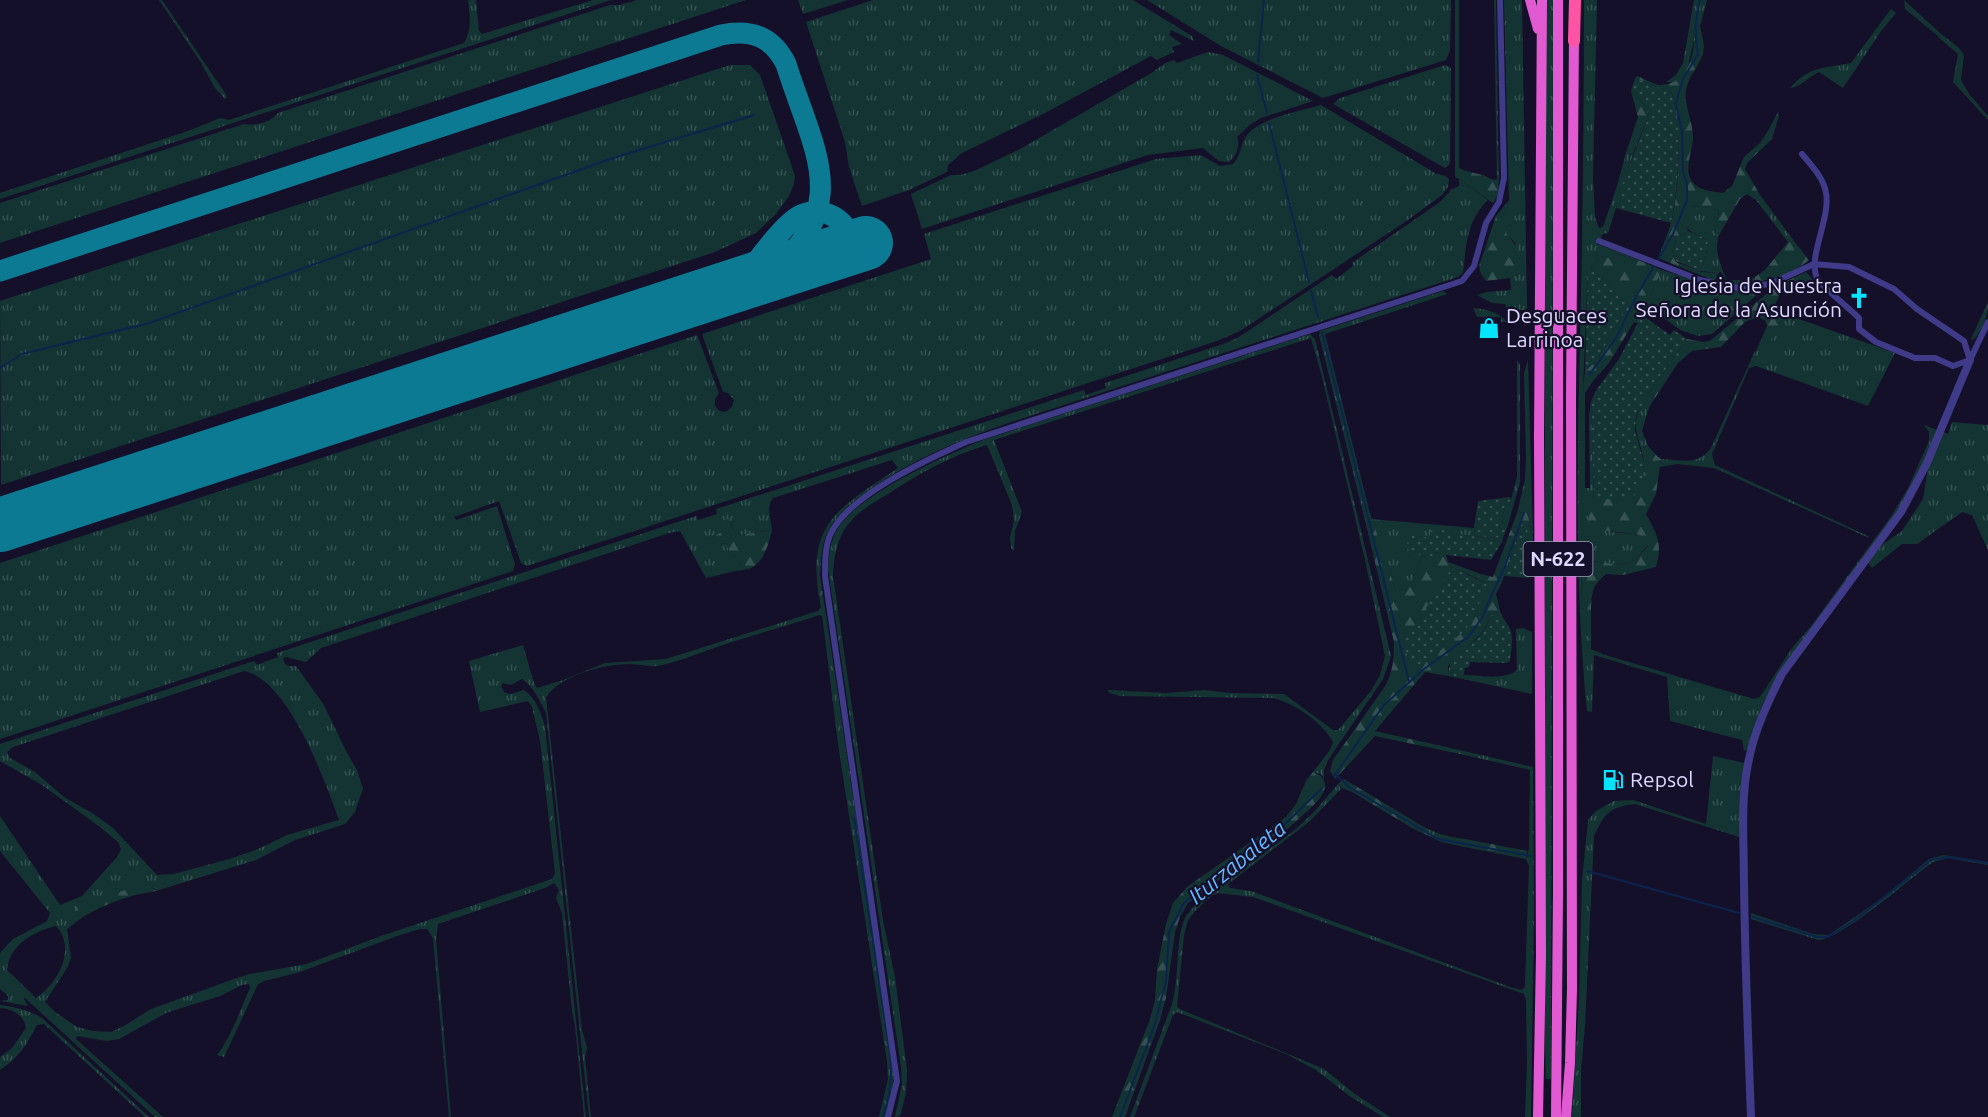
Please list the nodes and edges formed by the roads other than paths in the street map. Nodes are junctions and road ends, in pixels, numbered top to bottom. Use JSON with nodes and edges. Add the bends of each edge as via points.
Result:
{"nodes":[{"id":1,"x":1500,"y":0,"type":"edge"},
{"id":2,"x":1530,"y":0,"type":"edge"},
{"id":3,"x":1542,"y":0,"type":"edge"},
{"id":4,"x":1558,"y":0,"type":"edge"},
{"id":5,"x":1574,"y":0,"type":"edge"},
{"id":6,"x":1574,"y":41,"type":"joint"},
{"id":7,"x":1542,"y":44,"type":"junction"},
{"id":8,"x":1802,"y":154,"type":"dead end"},
{"id":9,"x":1599,"y":241,"type":"dead end"},
{"id":10,"x":1814,"y":264,"type":"junction"},
{"id":11,"x":1988,"y":322,"type":"edge"},
{"id":12,"x":1970,"y":360,"type":"junction"},
{"id":13,"x":888,"y":1117,"type":"edge"},
{"id":14,"x":1538,"y":1117,"type":"edge"},
{"id":15,"x":1556,"y":1117,"type":"edge"},
{"id":16,"x":1566,"y":1117,"type":"edge"},
{"id":17,"x":1751,"y":1117,"type":"edge"}],
"edges":[{"from":1,"to":13,"type":"street","via":[[1504,178],[1499,202],[1486,223],[1473,266],[1462,281],[966,442],[936,455],[864,498],[830,535],[825,576],[897,1081]]},
{"from":2,"to":7,"type":"highway"},
{"from":3,"to":7,"type":"highway","number":"N-622"},
{"from":4,"to":15,"type":"highway","number":"N-622"},
{"from":5,"to":6,"type":"highway"},
{"from":6,"to":16,"type":"highway","via":[[1572,989]]},
{"from":7,"to":14,"type":"highway","number":"N-622"},
{"from":8,"to":10,"type":"street","via":[[1826,193],[1826,219]]},
{"from":9,"to":10,"type":"street","via":[[1700,280],[1738,288],[1770,284]]},
{"from":10,"to":12,"type":"street","via":[[1849,267],[1894,289],[1964,341]]},
{"from":10,"to":12,"type":"street","via":[[1818,280],[1859,318],[1859,329],[1876,342],[1915,358],[1935,358],[1953,366]]},
{"from":11,"to":12,"type":"street"},
{"from":12,"to":17,"type":"street","via":[[1926,465],[1901,512],[1782,674],[1757,731],[1745,784],[1743,821]]}]}
